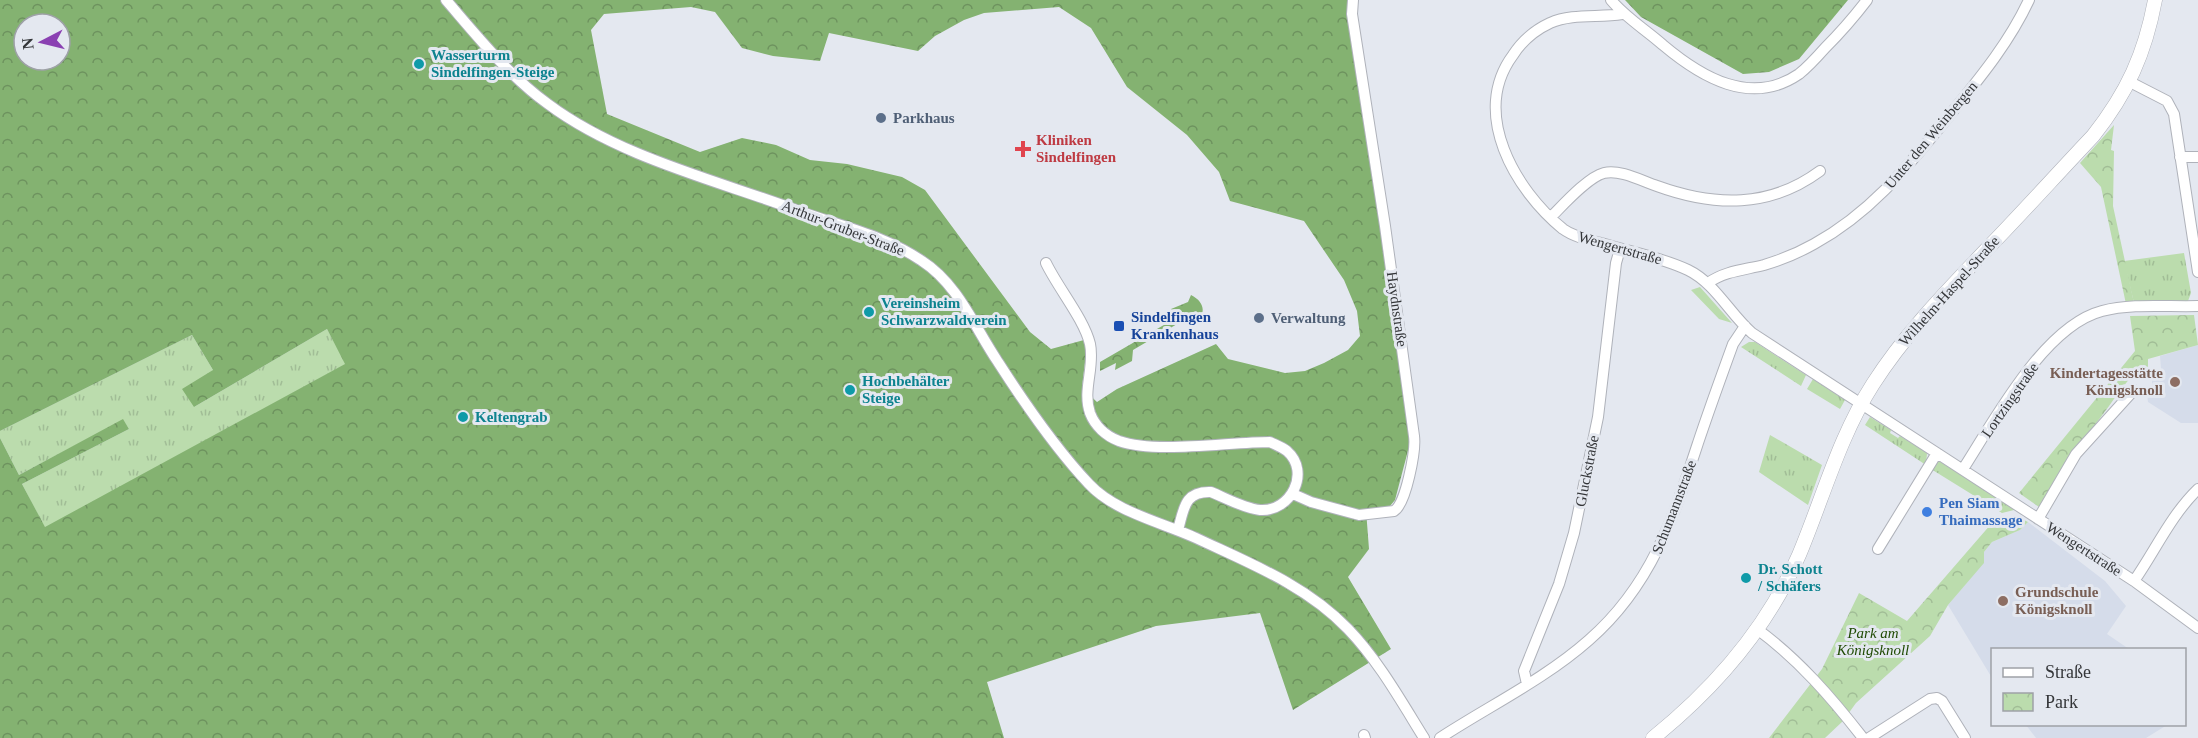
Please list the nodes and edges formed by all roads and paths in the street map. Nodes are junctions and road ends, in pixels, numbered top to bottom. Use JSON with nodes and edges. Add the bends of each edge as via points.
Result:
{"nodes":[{"id":1,"x":446,"y":0,"type":"edge"},
{"id":2,"x":1353,"y":0,"type":"edge"},
{"id":3,"x":1611,"y":0,"type":"edge"},
{"id":4,"x":1867,"y":0,"type":"edge"},
{"id":5,"x":2030,"y":0,"type":"edge"},
{"id":6,"x":2155,"y":0,"type":"edge"},
{"id":7,"x":1622,"y":14,"type":"junction"},
{"id":8,"x":2130,"y":82,"type":"junction"},
{"id":9,"x":2180,"y":157,"type":"junction"},
{"id":10,"x":2198,"y":157,"type":"edge"},
{"id":11,"x":1820,"y":171,"type":"dead end"},
{"id":12,"x":1551,"y":217,"type":"junction"},
{"id":13,"x":1620,"y":249,"type":"junction"},
{"id":14,"x":1046,"y":263,"type":"dead end"},
{"id":15,"x":2198,"y":272,"type":"edge"},
{"id":16,"x":1708,"y":284,"type":"junction"},
{"id":17,"x":2198,"y":306,"type":"edge"},
{"id":18,"x":1745,"y":327,"type":"junction"},
{"id":19,"x":2134,"y":390,"type":"dead end"},
{"id":20,"x":1861,"y":404,"type":"junction"},
{"id":21,"x":1937,"y":453,"type":"junction"},
{"id":22,"x":1963,"y":469,"type":"junction"},
{"id":23,"x":2198,"y":489,"type":"edge"},
{"id":24,"x":1293,"y":494,"type":"junction"},
{"id":25,"x":2038,"y":519,"type":"junction"},
{"id":26,"x":1178,"y":530,"type":"junction"},
{"id":27,"x":1878,"y":549,"type":"dead end"},
{"id":28,"x":2134,"y":581,"type":"junction"},
{"id":29,"x":2198,"y":628,"type":"edge"},
{"id":30,"x":1757,"y":629,"type":"junction"},
{"id":31,"x":1527,"y":684,"type":"junction"},
{"id":32,"x":1424,"y":738,"type":"edge"},
{"id":33,"x":1440,"y":738,"type":"edge"},
{"id":34,"x":1653,"y":738,"type":"edge"},
{"id":35,"x":1863,"y":738,"type":"edge"},
{"id":36,"x":1869,"y":738,"type":"edge"},
{"id":37,"x":1965,"y":738,"type":"edge"}],
"edges":[{"from":1,"to":26,"type":"street","name":"Arthur-Gruber-Straße","via":[[521,81],[546,103],[592,132],[650,157],[884,241],[923,261],[951,288],[1011,380],[1090,485],[1112,504]]},
{"from":2,"to":24,"type":"street","name":"Haydnstraße","via":[[1414,453],[1400,504],[1394,511],[1359,515]]},
{"from":3,"to":7,"type":"street"},
{"from":4,"to":7,"type":"street","via":[[1799,74],[1771,86],[1745,89],[1732,87],[1696,69]]},
{"from":5,"to":16,"type":"street","name":"Unter den Weinbergen","via":[[1993,61],[1899,177],[1870,206],[1842,228],[1784,259],[1719,276]]},
{"from":6,"to":8,"type":"street","name":"Wilhelm-Haspel-Straße","via":[[2146,41]]},
{"from":7,"to":12,"type":"street","name":"Wengertstraße","via":[[1552,22],[1518,47],[1500,75],[1496,107],[1506,154],[1520,182]]},
{"from":8,"to":9,"type":"street","via":[[2171,106]]},
{"from":8,"to":20,"type":"street","name":"Wilhelm-Haspel-Straße","via":[[2093,136],[1919,321]]},
{"from":9,"to":10,"type":"street"},
{"from":9,"to":15,"type":"street"},
{"from":11,"to":12,"type":"street","via":[[1770,197],[1739,200],[1682,194],[1630,177],[1603,173]]},
{"from":12,"to":13,"type":"street","name":"Wengertstraße","via":[[1569,233]]},
{"from":13,"to":16,"type":"street","name":"Wengertstraße","via":[[1670,262]]},
{"from":13,"to":31,"type":"street","name":"Gluckstraße","via":[[1589,464],[1559,584],[1524,671]]},
{"from":14,"to":24,"type":"street","via":[[1087,335],[1091,349],[1090,413],[1104,433],[1147,446],[1270,442],[1287,451],[1295,463]]},
{"from":16,"to":18,"type":"street","name":"Wengertstraße"},
{"from":17,"to":22,"type":"street","name":"Lortzingstraße","via":[[2115,308],[2082,319],[2028,370]]},
{"from":18,"to":20,"type":"street","name":"Wengertstraße"},
{"from":18,"to":31,"type":"street","name":"Schumannstraße","via":[[1733,344],[1653,562],[1599,632]]},
{"from":19,"to":25,"type":"street","via":[[2076,454]]},
{"from":20,"to":21,"type":"street","name":"Wengertstraße"},
{"from":20,"to":30,"type":"street","name":"Wilhelm-Haspel-Straße","via":[[1790,574]]},
{"from":21,"to":22,"type":"street","name":"Wengertstraße"},
{"from":21,"to":27,"type":"street"},
{"from":22,"to":25,"type":"street","name":"Wengertstraße"},
{"from":23,"to":28,"type":"street"},
{"from":24,"to":26,"type":"street","via":[[1278,506],[1260,510],[1211,492],[1195,494],[1184,507]]},
{"from":25,"to":28,"type":"street","name":"Wengertstraße"},
{"from":26,"to":32,"type":"street","name":"Arthur-Gruber-Straße","via":[[1273,574],[1328,611],[1375,662]]},
{"from":28,"to":29,"type":"street","name":"Wengertstraße"},
{"from":30,"to":34,"type":"street","name":"Wilhelm-Haspel-Straße","via":[[1693,705]]},
{"from":30,"to":35,"type":"street","via":[[1800,664]]},
{"from":31,"to":33,"type":"street","name":"Schumannstraße"},
{"from":36,"to":37,"type":"street","via":[[1936,698],[1942,701]]}]}
